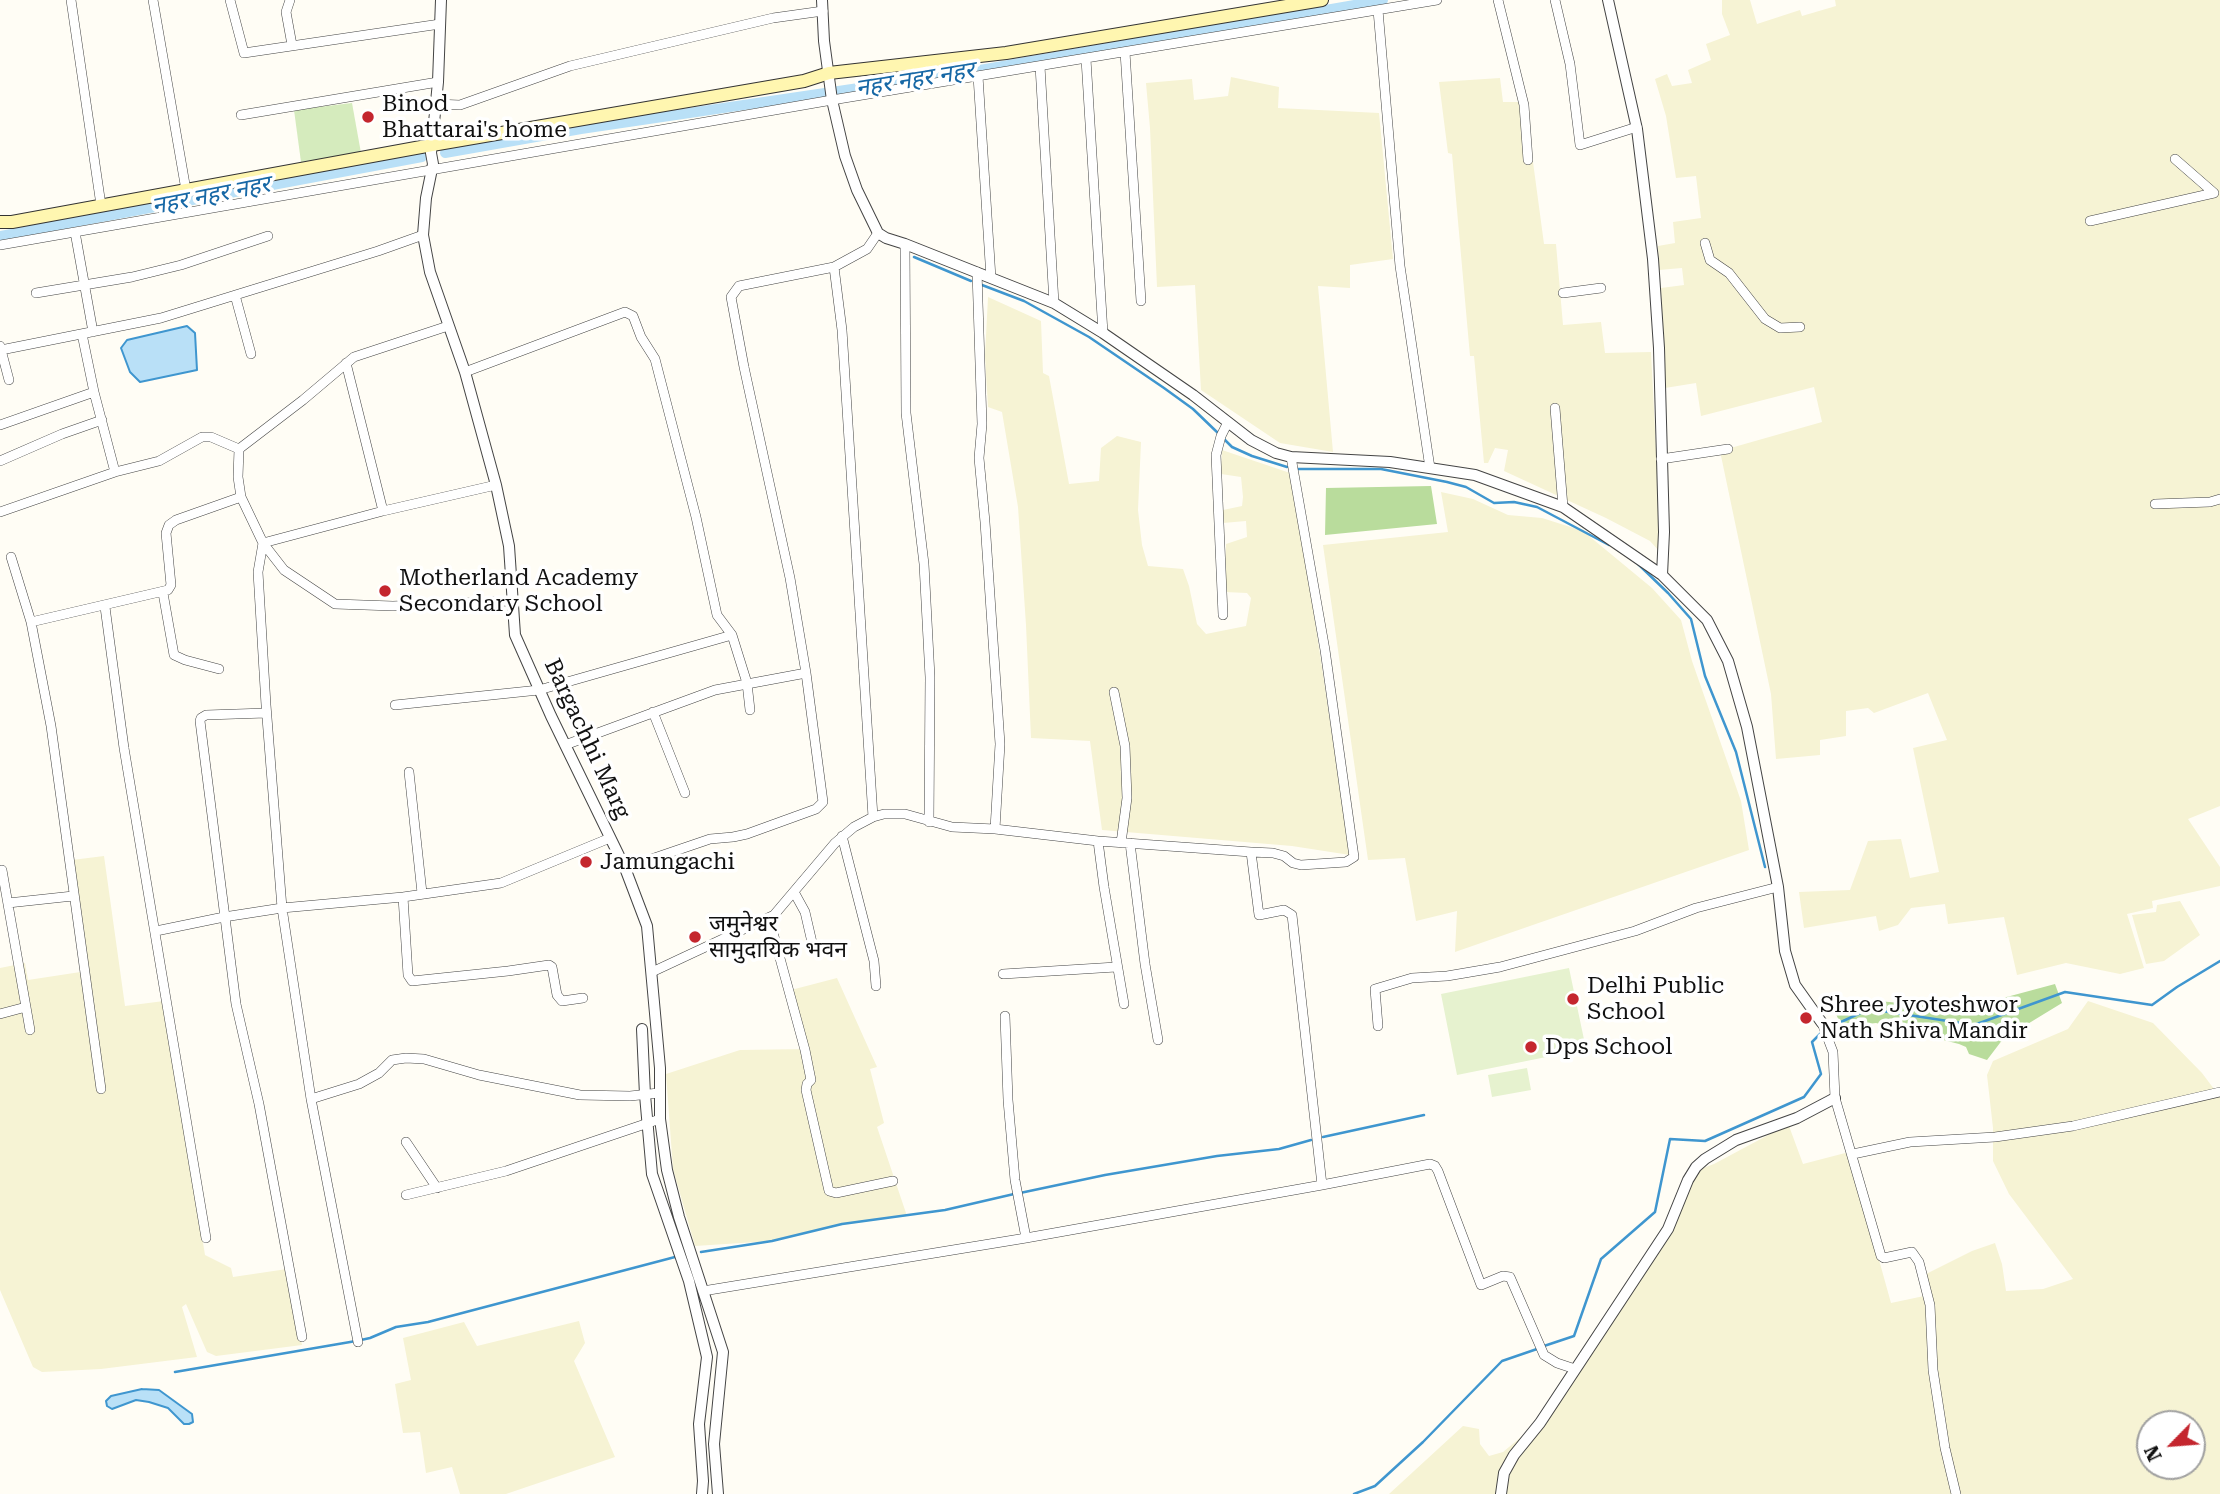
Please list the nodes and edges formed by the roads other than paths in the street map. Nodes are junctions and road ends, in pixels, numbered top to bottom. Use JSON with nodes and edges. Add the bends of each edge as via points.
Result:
{"nodes":[{"id":1,"x":71,"y":0,"type":"edge"},
{"id":2,"x":153,"y":0,"type":"edge"},
{"id":3,"x":230,"y":0,"type":"edge"},
{"id":4,"x":290,"y":0,"type":"edge"},
{"id":5,"x":441,"y":0,"type":"edge"},
{"id":6,"x":1322,"y":0,"type":"edge"},
{"id":7,"x":1437,"y":0,"type":"edge"},
{"id":8,"x":1498,"y":0,"type":"edge"},
{"id":9,"x":1555,"y":0,"type":"edge"},
{"id":10,"x":1608,"y":0,"type":"edge"},
{"id":11,"x":822,"y":6,"type":"edge"},
{"id":12,"x":1378,"y":10,"type":"junction"},
{"id":13,"x":440,"y":23,"type":"junction"},
{"id":14,"x":292,"y":45,"type":"junction"},
{"id":15,"x":1125,"y":52,"type":"junction"},
{"id":16,"x":1086,"y":59,"type":"junction"},
{"id":17,"x":1040,"y":66,"type":"junction"},
{"id":18,"x":978,"y":76,"type":"junction"},
{"id":19,"x":829,"y":78,"type":"junction"},
{"id":20,"x":438,"y":82,"type":"junction"},
{"id":21,"x":832,"y":98,"type":"junction"},
{"id":22,"x":436,"y":104,"type":"junction"},
{"id":23,"x":240,"y":116,"type":"dead end"},
{"id":24,"x":1637,"y":127,"type":"junction"},
{"id":25,"x":432,"y":158,"type":"junction"},
{"id":26,"x":2175,"y":159,"type":"dead end"},
{"id":27,"x":1528,"y":160,"type":"dead end"},
{"id":28,"x":186,"y":190,"type":"junction"},
{"id":29,"x":101,"y":205,"type":"junction"},
{"id":30,"x":2090,"y":221,"type":"dead end"},
{"id":31,"x":0,"y":222,"type":"edge"},
{"id":32,"x":75,"y":232,"type":"junction"},
{"id":33,"x":878,"y":233,"type":"junction"},
{"id":34,"x":423,"y":234,"type":"junction"},
{"id":35,"x":268,"y":236,"type":"dead end"},
{"id":36,"x":1705,"y":243,"type":"dead end"},
{"id":37,"x":905,"y":244,"type":"junction"},
{"id":38,"x":0,"y":245,"type":"edge"},
{"id":39,"x":834,"y":267,"type":"junction"},
{"id":40,"x":977,"y":272,"type":"junction"},
{"id":41,"x":991,"y":278,"type":"junction"},
{"id":42,"x":86,"y":285,"type":"junction"},
{"id":43,"x":1601,"y":288,"type":"dead end"},
{"id":44,"x":36,"y":293,"type":"dead end"},
{"id":45,"x":1563,"y":293,"type":"dead end"},
{"id":46,"x":235,"y":295,"type":"junction"},
{"id":47,"x":1141,"y":301,"type":"dead end"},
{"id":48,"x":1054,"y":303,"type":"junction"},
{"id":49,"x":448,"y":327,"type":"junction"},
{"id":50,"x":1800,"y":327,"type":"dead end"},
{"id":51,"x":93,"y":332,"type":"junction"},
{"id":52,"x":1103,"y":333,"type":"junction"},
{"id":53,"x":82,"y":334,"type":"junction"},
{"id":54,"x":1,"y":348,"type":"edge"},
{"id":55,"x":251,"y":355,"type":"dead end"},
{"id":56,"x":346,"y":363,"type":"junction"},
{"id":57,"x":466,"y":372,"type":"junction"},
{"id":58,"x":9,"y":380,"type":"dead end"},
{"id":59,"x":94,"y":392,"type":"junction"},
{"id":60,"x":1555,"y":408,"type":"dead end"},
{"id":61,"x":102,"y":421,"type":"junction"},
{"id":62,"x":1228,"y":422,"type":"junction"},
{"id":63,"x":0,"y":425,"type":"edge"},
{"id":64,"x":239,"y":449,"type":"junction"},
{"id":65,"x":1728,"y":449,"type":"dead end"},
{"id":66,"x":1291,"y":457,"type":"junction"},
{"id":67,"x":1661,"y":459,"type":"junction"},
{"id":68,"x":0,"y":461,"type":"edge"},
{"id":69,"x":1430,"y":468,"type":"junction"},
{"id":70,"x":115,"y":472,"type":"junction"},
{"id":71,"x":496,"y":485,"type":"junction"},
{"id":72,"x":241,"y":497,"type":"junction"},
{"id":73,"x":2220,"y":499,"type":"edge"},
{"id":74,"x":2155,"y":504,"type":"dead end"},
{"id":75,"x":1563,"y":507,"type":"junction"},
{"id":76,"x":383,"y":511,"type":"junction"},
{"id":77,"x":0,"y":513,"type":"edge"},
{"id":78,"x":263,"y":543,"type":"junction"},
{"id":79,"x":11,"y":557,"type":"dead end"},
{"id":80,"x":1661,"y":575,"type":"junction"},
{"id":81,"x":163,"y":593,"type":"junction"},
{"id":82,"x":511,"y":601,"type":"junction"},
{"id":83,"x":105,"y":607,"type":"junction"},
{"id":84,"x":1223,"y":615,"type":"dead end"},
{"id":85,"x":31,"y":622,"type":"junction"},
{"id":86,"x":732,"y":635,"type":"junction"},
{"id":87,"x":219,"y":669,"type":"dead end"},
{"id":88,"x":806,"y":673,"type":"junction"},
{"id":89,"x":747,"y":684,"type":"junction"},
{"id":90,"x":539,"y":690,"type":"junction"},
{"id":91,"x":1114,"y":692,"type":"dead end"},
{"id":92,"x":395,"y":705,"type":"dead end"},
{"id":93,"x":751,"y":710,"type":"dead end"},
{"id":94,"x":653,"y":712,"type":"junction"},
{"id":95,"x":266,"y":713,"type":"junction"},
{"id":96,"x":565,"y":745,"type":"junction"},
{"id":97,"x":409,"y":772,"type":"dead end"},
{"id":98,"x":685,"y":793,"type":"dead end"},
{"id":99,"x":873,"y":817,"type":"junction"},
{"id":100,"x":929,"y":821,"type":"junction"},
{"id":101,"x":995,"y":829,"type":"junction"},
{"id":102,"x":842,"y":836,"type":"junction"},
{"id":103,"x":610,"y":838,"type":"junction"},
{"id":104,"x":1098,"y":841,"type":"junction"},
{"id":105,"x":1126,"y":843,"type":"junction"},
{"id":106,"x":1251,"y":852,"type":"junction"},
{"id":107,"x":625,"y":868,"type":"junction"},
{"id":108,"x":2,"y":870,"type":"dead end"},
{"id":109,"x":1778,"y":887,"type":"junction"},
{"id":110,"x":794,"y":892,"type":"junction"},
{"id":111,"x":422,"y":893,"type":"junction"},
{"id":112,"x":73,"y":896,"type":"junction"},
{"id":113,"x":404,"y":897,"type":"junction"},
{"id":114,"x":8,"y":903,"type":"junction"},
{"id":115,"x":282,"y":908,"type":"junction"},
{"id":116,"x":224,"y":917,"type":"junction"},
{"id":117,"x":769,"y":918,"type":"junction"},
{"id":118,"x":156,"y":931,"type":"junction"},
{"id":119,"x":814,"y":951,"type":"dead end"},
{"id":120,"x":1116,"y":967,"type":"junction"},
{"id":121,"x":652,"y":972,"type":"junction"},
{"id":122,"x":1003,"y":974,"type":"dead end"},
{"id":123,"x":876,"y":986,"type":"dead end"},
{"id":124,"x":583,"y":998,"type":"dead end"},
{"id":125,"x":1124,"y":1004,"type":"dead end"},
{"id":126,"x":26,"y":1007,"type":"junction"},
{"id":127,"x":0,"y":1014,"type":"edge"},
{"id":128,"x":1005,"y":1016,"type":"dead end"},
{"id":129,"x":1378,"y":1026,"type":"dead end"},
{"id":130,"x":1825,"y":1028,"type":"joint"},
{"id":131,"x":642,"y":1029,"type":"dead end"},
{"id":132,"x":30,"y":1030,"type":"dead end"},
{"id":133,"x":1158,"y":1040,"type":"dead end"},
{"id":134,"x":100,"y":1089,"type":"dead end"},
{"id":135,"x":2220,"y":1092,"type":"edge"},
{"id":136,"x":659,"y":1093,"type":"junction"},
{"id":137,"x":645,"y":1094,"type":"junction"},
{"id":138,"x":1835,"y":1098,"type":"junction"},
{"id":139,"x":311,"y":1099,"type":"junction"},
{"id":140,"x":660,"y":1119,"type":"junction"},
{"id":141,"x":647,"y":1124,"type":"junction"},
{"id":142,"x":406,"y":1142,"type":"dead end"},
{"id":143,"x":1853,"y":1154,"type":"junction"},
{"id":144,"x":893,"y":1181,"type":"dead end"},
{"id":145,"x":1322,"y":1185,"type":"junction"},
{"id":146,"x":437,"y":1188,"type":"junction"},
{"id":147,"x":406,"y":1195,"type":"dead end"},
{"id":148,"x":206,"y":1238,"type":"dead end"},
{"id":149,"x":1026,"y":1238,"type":"junction"},
{"id":150,"x":703,"y":1291,"type":"junction"},
{"id":151,"x":303,"y":1337,"type":"dead end"},
{"id":152,"x":358,"y":1342,"type":"dead end"},
{"id":153,"x":1575,"y":1369,"type":"junction"},
{"id":154,"x":702,"y":1494,"type":"edge"},
{"id":155,"x":718,"y":1494,"type":"edge"},
{"id":156,"x":1501,"y":1494,"type":"edge"},
{"id":157,"x":1956,"y":1494,"type":"edge"}],
"edges":[{"from":1,"to":29,"type":"street"},
{"from":2,"to":28,"type":"street"},
{"from":3,"to":14,"type":"street","via":[[244,52]]},
{"from":4,"to":14,"type":"street","via":[[286,12]]},
{"from":5,"to":13,"type":"street","name":"Bargachhi Marg"},
{"from":6,"to":19,"type":"main road"},
{"from":7,"to":12,"type":"street"},
{"from":8,"to":27,"type":"street","via":[[1524,105]]},
{"from":9,"to":24,"type":"street","via":[[1570,64],[1580,145]]},
{"from":10,"to":24,"type":"street"},
{"from":11,"to":19,"type":"street"},
{"from":11,"to":22,"type":"street","via":[[570,66],[460,105]]},
{"from":12,"to":15,"type":"street"},
{"from":12,"to":69,"type":"street","via":[[1400,266]]},
{"from":13,"to":14,"type":"street"},
{"from":13,"to":20,"type":"street","name":"Bargachhi Marg"},
{"from":15,"to":16,"type":"street"},
{"from":15,"to":47,"type":"street"},
{"from":16,"to":17,"type":"street"},
{"from":16,"to":52,"type":"street"},
{"from":17,"to":18,"type":"street"},
{"from":17,"to":48,"type":"street"},
{"from":18,"to":21,"type":"street"},
{"from":18,"to":41,"type":"street"},
{"from":19,"to":21,"type":"street"},
{"from":19,"to":25,"type":"main road"},
{"from":20,"to":22,"type":"street","name":"Bargachhi Marg"},
{"from":20,"to":23,"type":"street"},
{"from":21,"to":25,"type":"street"},
{"from":21,"to":33,"type":"street","via":[[845,156]]},
{"from":22,"to":25,"type":"street","name":"Bargachhi Marg"},
{"from":24,"to":67,"type":"street","via":[[1653,259]]},
{"from":25,"to":28,"type":"main road"},
{"from":25,"to":32,"type":"street"},
{"from":25,"to":34,"type":"street","name":"Bargachhi Marg"},
{"from":26,"to":30,"type":"street","via":[[2214,193]]},
{"from":28,"to":29,"type":"main road"},
{"from":29,"to":31,"type":"main road"},
{"from":32,"to":38,"type":"street"},
{"from":32,"to":42,"type":"street"},
{"from":33,"to":37,"type":"street"},
{"from":33,"to":39,"type":"street","via":[[867,248]]},
{"from":34,"to":46,"type":"street"},
{"from":34,"to":49,"type":"street","name":"Bargachhi Marg"},
{"from":35,"to":42,"type":"street","via":[[181,265]]},
{"from":36,"to":50,"type":"street","via":[[1710,260],[1729,273],[1765,318],[1780,328]]},
{"from":37,"to":40,"type":"street"},
{"from":37,"to":100,"type":"street","via":[[906,413],[924,564],[930,677]]},
{"from":39,"to":88,"type":"street","via":[[738,286],[732,297]]},
{"from":39,"to":99,"type":"street","via":[[842,330]]},
{"from":40,"to":41,"type":"street"},
{"from":40,"to":101,"type":"street","via":[[979,458],[1000,744]]},
{"from":41,"to":48,"type":"street"},
{"from":42,"to":44,"type":"street"},
{"from":42,"to":51,"type":"street"},
{"from":43,"to":45,"type":"street"},
{"from":46,"to":51,"type":"street","via":[[161,318]]},
{"from":46,"to":55,"type":"street"},
{"from":48,"to":52,"type":"street"},
{"from":49,"to":56,"type":"street"},
{"from":49,"to":57,"type":"street","name":"Bargachhi Marg"},
{"from":51,"to":53,"type":"street"},
{"from":52,"to":62,"type":"street"},
{"from":53,"to":54,"type":"street"},
{"from":53,"to":59,"type":"street"},
{"from":54,"to":58,"type":"street"},
{"from":56,"to":64,"type":"street"},
{"from":56,"to":76,"type":"street"},
{"from":57,"to":71,"type":"street","name":"Bargachhi Marg"},
{"from":57,"to":86,"type":"street","via":[[625,312],[631,314],[655,359],[717,615]]},
{"from":59,"to":61,"type":"street"},
{"from":59,"to":63,"type":"street"},
{"from":60,"to":75,"type":"street"},
{"from":61,"to":68,"type":"street"},
{"from":61,"to":70,"type":"street"},
{"from":62,"to":66,"type":"street","via":[[1251,440]]},
{"from":62,"to":84,"type":"street","via":[[1216,454]]},
{"from":64,"to":70,"type":"street","via":[[207,436],[159,461]]},
{"from":64,"to":72,"type":"street"},
{"from":65,"to":67,"type":"street"},
{"from":66,"to":69,"type":"street"},
{"from":66,"to":106,"type":"street","via":[[1325,650],[1354,857],[1346,862],[1301,865],[1273,853]]},
{"from":67,"to":80,"type":"street"},
{"from":69,"to":75,"type":"street","via":[[1475,475]]},
{"from":70,"to":77,"type":"street"},
{"from":71,"to":76,"type":"street"},
{"from":71,"to":82,"type":"street","name":"Bargachhi Marg","via":[[509,546]]},
{"from":72,"to":78,"type":"street"},
{"from":72,"to":81,"type":"street","via":[[169,524],[171,585]]},
{"from":73,"to":74,"type":"street"},
{"from":75,"to":80,"type":"street"},
{"from":76,"to":78,"type":"street"},
{"from":78,"to":82,"type":"street","via":[[285,570],[335,604],[393,607]]},
{"from":78,"to":95,"type":"street","via":[[258,572]]},
{"from":79,"to":85,"type":"street"},
{"from":80,"to":109,"type":"street","via":[[1706,620],[1728,661],[1747,727]]},
{"from":81,"to":83,"type":"street"},
{"from":81,"to":87,"type":"street","via":[[174,655]]},
{"from":82,"to":90,"type":"street","name":"Bargachhi Marg","via":[[515,635]]},
{"from":83,"to":85,"type":"street"},
{"from":83,"to":118,"type":"street"},
{"from":85,"to":112,"type":"street","via":[[51,726]]},
{"from":86,"to":89,"type":"street"},
{"from":86,"to":90,"type":"street"},
{"from":88,"to":89,"type":"street"},
{"from":88,"to":107,"type":"street","via":[[823,802],[816,809],[747,834],[710,839]]},
{"from":89,"to":93,"type":"street"},
{"from":89,"to":94,"type":"street"},
{"from":90,"to":92,"type":"street"},
{"from":90,"to":96,"type":"street","name":"Bargachhi Marg"},
{"from":91,"to":105,"type":"street","via":[[1125,746]]},
{"from":94,"to":96,"type":"street"},
{"from":94,"to":98,"type":"street"},
{"from":95,"to":115,"type":"street"},
{"from":95,"to":116,"type":"street","via":[[200,719]]},
{"from":96,"to":103,"type":"street","name":"Bargachhi Marg"},
{"from":97,"to":111,"type":"street"},
{"from":99,"to":100,"type":"street","via":[[896,814]]},
{"from":99,"to":102,"type":"street"},
{"from":100,"to":101,"type":"street","via":[[952,828]]},
{"from":101,"to":104,"type":"street"},
{"from":102,"to":110,"type":"street"},
{"from":102,"to":123,"type":"street","via":[[874,961]]},
{"from":103,"to":107,"type":"street","name":"Bargachhi Marg"},
{"from":103,"to":111,"type":"street","via":[[501,883]]},
{"from":104,"to":105,"type":"street"},
{"from":104,"to":120,"type":"street"},
{"from":105,"to":106,"type":"street"},
{"from":105,"to":133,"type":"street"},
{"from":106,"to":145,"type":"street","via":[[1259,915],[1284,910],[1292,915]]},
{"from":107,"to":121,"type":"street","name":"Bargachhi Marg","via":[[647,926]]},
{"from":108,"to":114,"type":"street"},
{"from":109,"to":129,"type":"street","via":[[1500,967],[1412,978],[1375,989]]},
{"from":109,"to":130,"type":"street","via":[[1785,951],[1795,985]]},
{"from":110,"to":117,"type":"street"},
{"from":110,"to":119,"type":"street","via":[[805,912]]},
{"from":111,"to":113,"type":"street"},
{"from":112,"to":114,"type":"street"},
{"from":112,"to":134,"type":"street"},
{"from":113,"to":115,"type":"street"},
{"from":113,"to":124,"type":"street","via":[[412,981],[549,965],[562,1001]]},
{"from":114,"to":126,"type":"street"},
{"from":115,"to":116,"type":"street"},
{"from":115,"to":139,"type":"street"},
{"from":116,"to":118,"type":"street"},
{"from":116,"to":151,"type":"street","via":[[236,1004]]},
{"from":117,"to":121,"type":"street"},
{"from":117,"to":144,"type":"street","via":[[805,1050],[811,1080],[806,1090],[829,1191]]},
{"from":118,"to":148,"type":"street"},
{"from":120,"to":122,"type":"street"},
{"from":120,"to":125,"type":"street"},
{"from":121,"to":136,"type":"street","name":"Bargachhi Marg"},
{"from":126,"to":127,"type":"street"},
{"from":126,"to":132,"type":"street"},
{"from":128,"to":149,"type":"street","via":[[1015,1180]]},
{"from":130,"to":138,"type":"street","via":[[1835,1069]]},
{"from":131,"to":137,"type":"street"},
{"from":135,"to":143,"type":"street","via":[[2073,1126],[1995,1138],[1910,1142]]},
{"from":136,"to":137,"type":"street"},
{"from":136,"to":140,"type":"street","name":"Bargachhi Marg"},
{"from":137,"to":139,"type":"street","via":[[580,1095],[406,1058],[392,1060],[359,1084]]},
{"from":137,"to":141,"type":"street"},
{"from":138,"to":143,"type":"street"},
{"from":138,"to":153,"type":"street","via":[[1737,1140],[1696,1167],[1668,1229]]},
{"from":139,"to":152,"type":"street"},
{"from":140,"to":141,"type":"street"},
{"from":140,"to":150,"type":"street","name":"Bargachhi Marg","via":[[667,1170]]},
{"from":141,"to":146,"type":"street","via":[[506,1171]]},
{"from":141,"to":154,"type":"street","via":[[652,1174],[688,1281],[707,1357],[699,1424]]},
{"from":142,"to":146,"type":"street"},
{"from":143,"to":157,"type":"street","via":[[1881,1256],[1912,1252],[1919,1262],[1930,1305],[1933,1370]]},
{"from":145,"to":149,"type":"street"},
{"from":145,"to":153,"type":"street","via":[[1434,1166],[1481,1284],[1503,1276],[1511,1279],[1544,1355]]},
{"from":146,"to":147,"type":"street"},
{"from":149,"to":150,"type":"street"},
{"from":150,"to":155,"type":"street","name":"Bargachhi Marg","via":[[723,1352],[714,1444]]},
{"from":153,"to":156,"type":"street","via":[[1514,1455],[1504,1473]]}]}
